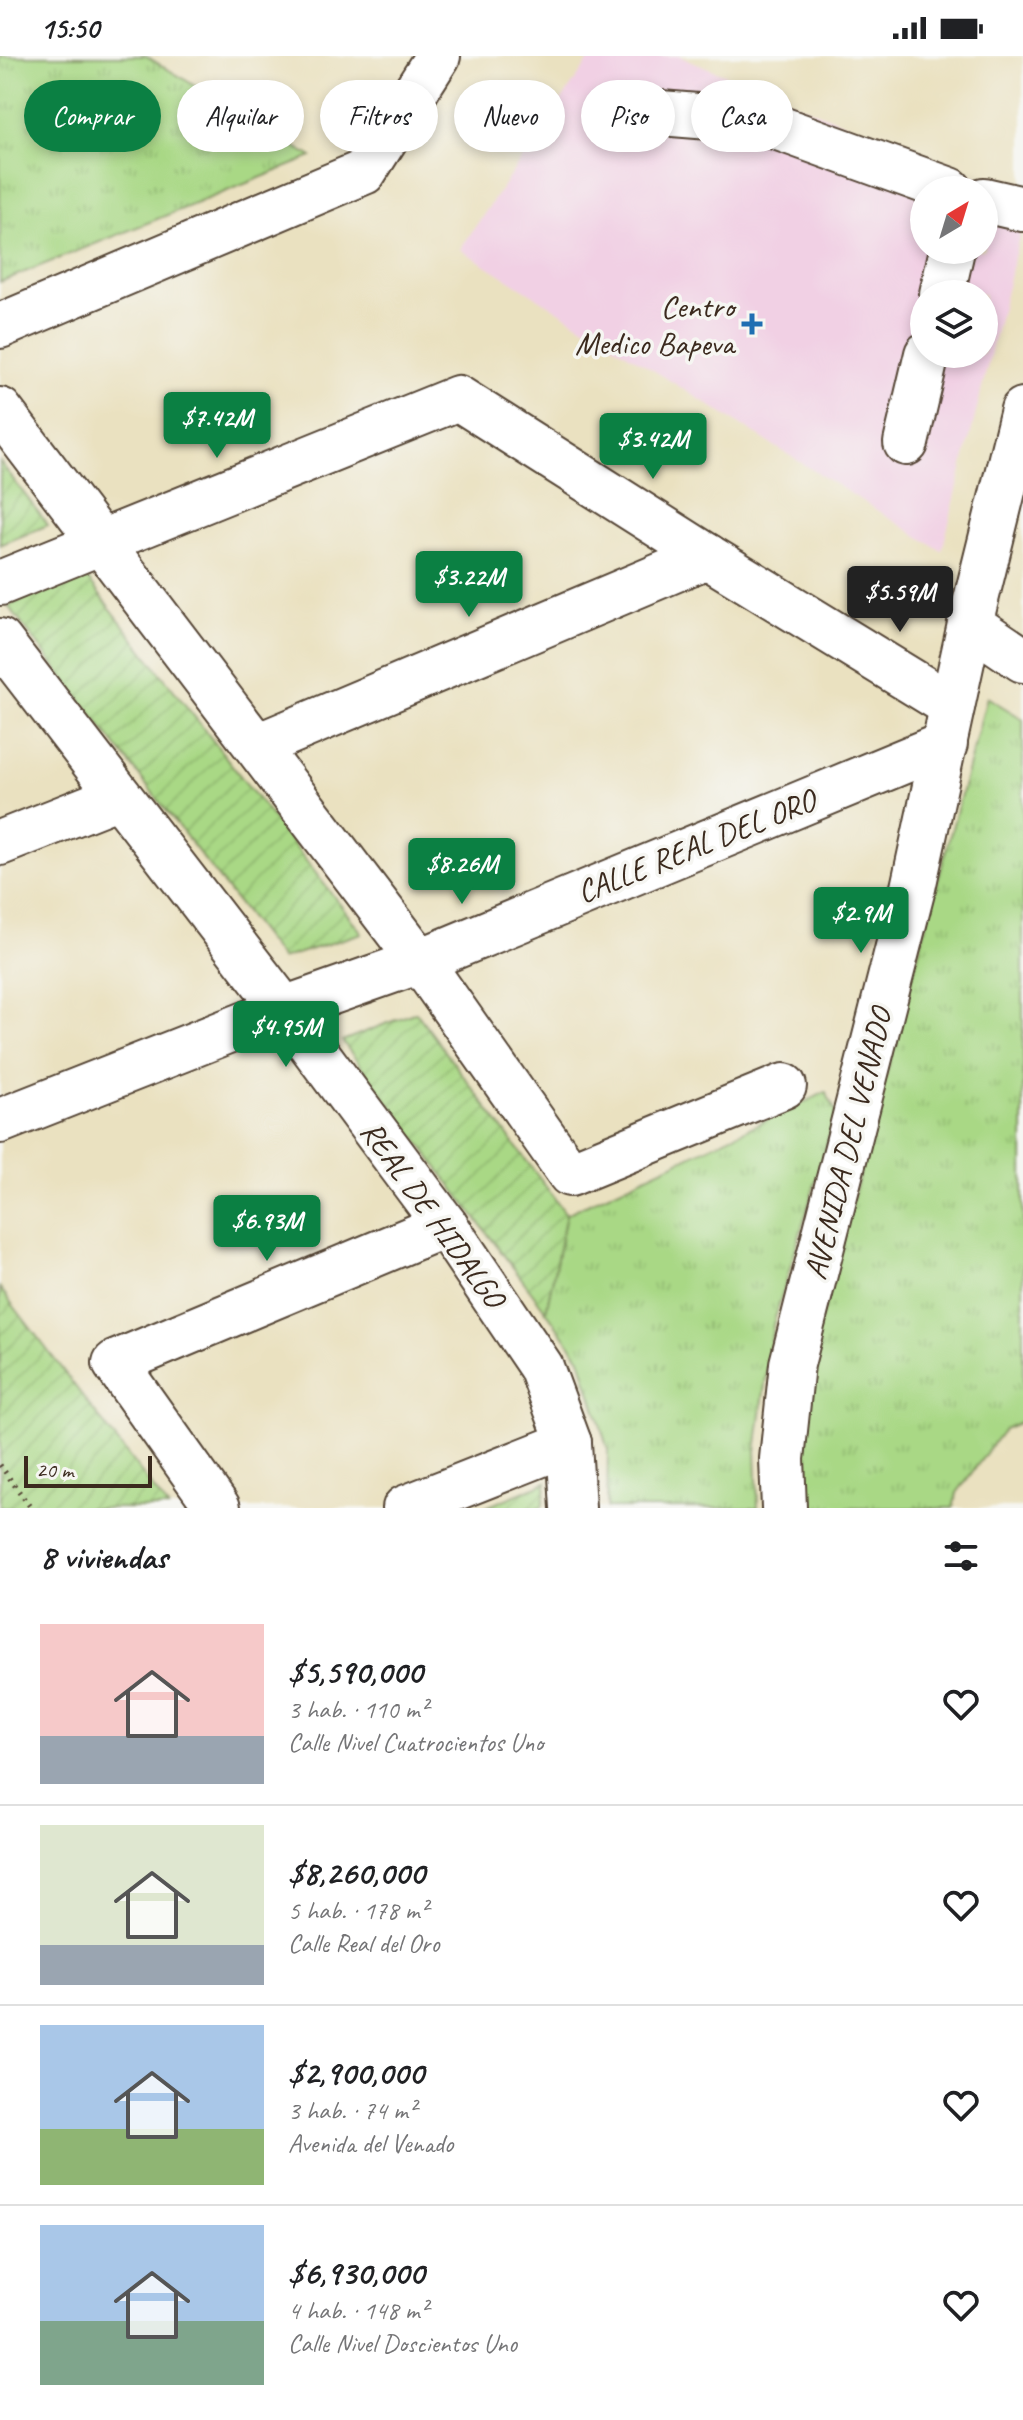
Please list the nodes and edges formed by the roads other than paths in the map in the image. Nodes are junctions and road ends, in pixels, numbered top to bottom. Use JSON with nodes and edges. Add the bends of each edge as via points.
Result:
{"nodes":[{"id":1,"x":438,"y":56,"type":"edge"},
{"id":2,"x":675,"y":114,"type":"edge"},
{"id":3,"x":911,"y":176,"type":"edge"},
{"id":4,"x":998,"y":203,"type":"edge"},
{"id":5,"x":1023,"y":209,"type":"edge"},
{"id":6,"x":0,"y":326,"type":"edge"},
{"id":7,"x":924,"y":368,"type":"edge"},
{"id":8,"x":0,"y":410,"type":"edge"},
{"id":9,"x":1023,"y":410,"type":"edge"},
{"id":10,"x":906,"y":443,"type":"dead end"},
{"id":11,"x":103,"y":543,"type":"junction"},
{"id":12,"x":707,"y":556,"type":"junction"},
{"id":13,"x":0,"y":583,"type":"edge"},
{"id":14,"x":970,"y":624,"type":"junction"},
{"id":15,"x":0,"y":641,"type":"edge"},
{"id":16,"x":1023,"y":660,"type":"edge"},
{"id":17,"x":948,"y":725,"type":"junction"},
{"id":18,"x":257,"y":746,"type":"junction"},
{"id":19,"x":119,"y":796,"type":"junction"},
{"id":20,"x":0,"y":843,"type":"edge"},
{"id":21,"x":420,"y":961,"type":"junction"},
{"id":22,"x":284,"y":1009,"type":"junction"},
{"id":23,"x":784,"y":1086,"type":"dead end"},
{"id":24,"x":0,"y":1121,"type":"edge"},
{"id":25,"x":445,"y":1225,"type":"junction"},
{"id":26,"x":569,"y":1443,"type":"junction"},
{"id":27,"x":218,"y":1508,"type":"edge"},
{"id":28,"x":405,"y":1508,"type":"edge"},
{"id":29,"x":573,"y":1508,"type":"edge"},
{"id":30,"x":784,"y":1508,"type":"edge"}],
"edges":[{"from":1,"to":6,"type":"street","via":[[364,172]]},
{"from":2,"to":3,"type":"street","via":[[759,121]]},
{"from":4,"to":5,"type":"street"},
{"from":7,"to":10,"type":"street"},
{"from":8,"to":11,"type":"street"},
{"from":9,"to":14,"type":"street","name":"AVENIDA DEL VENADO"},
{"from":11,"to":12,"type":"street","via":[[458,398]]},
{"from":11,"to":13,"type":"street"},
{"from":11,"to":18,"type":"street"},
{"from":12,"to":17,"type":"street"},
{"from":12,"to":18,"type":"street"},
{"from":14,"to":16,"type":"street"},
{"from":14,"to":17,"type":"street","name":"AVENIDA DEL VENADO"},
{"from":15,"to":19,"type":"street","name":"REAL DE HIDALGO"},
{"from":17,"to":21,"type":"street","name":"CALLE REAL DEL ORO"},
{"from":17,"to":30,"type":"street","name":"AVENIDA DEL VENADO","via":[[909,904],[792,1364],[782,1459]]},
{"from":18,"to":21,"type":"street"},
{"from":19,"to":20,"type":"street"},
{"from":19,"to":22,"type":"street","name":"REAL DE HIDALGO"},
{"from":21,"to":22,"type":"street","name":"CALLE REAL DEL ORO"},
{"from":21,"to":23,"type":"street","via":[[570,1174]]},
{"from":22,"to":24,"type":"street","name":"CALLE REAL DEL ORO"},
{"from":22,"to":25,"type":"street","name":"REAL DE HIDALGO"},
{"from":25,"to":26,"type":"street","name":"REAL DE HIDALGO","via":[[541,1367]]},
{"from":25,"to":27,"type":"street","via":[[115,1363]]},
{"from":26,"to":28,"type":"street"},
{"from":26,"to":29,"type":"street","name":"REAL DE HIDALGO"}]}
